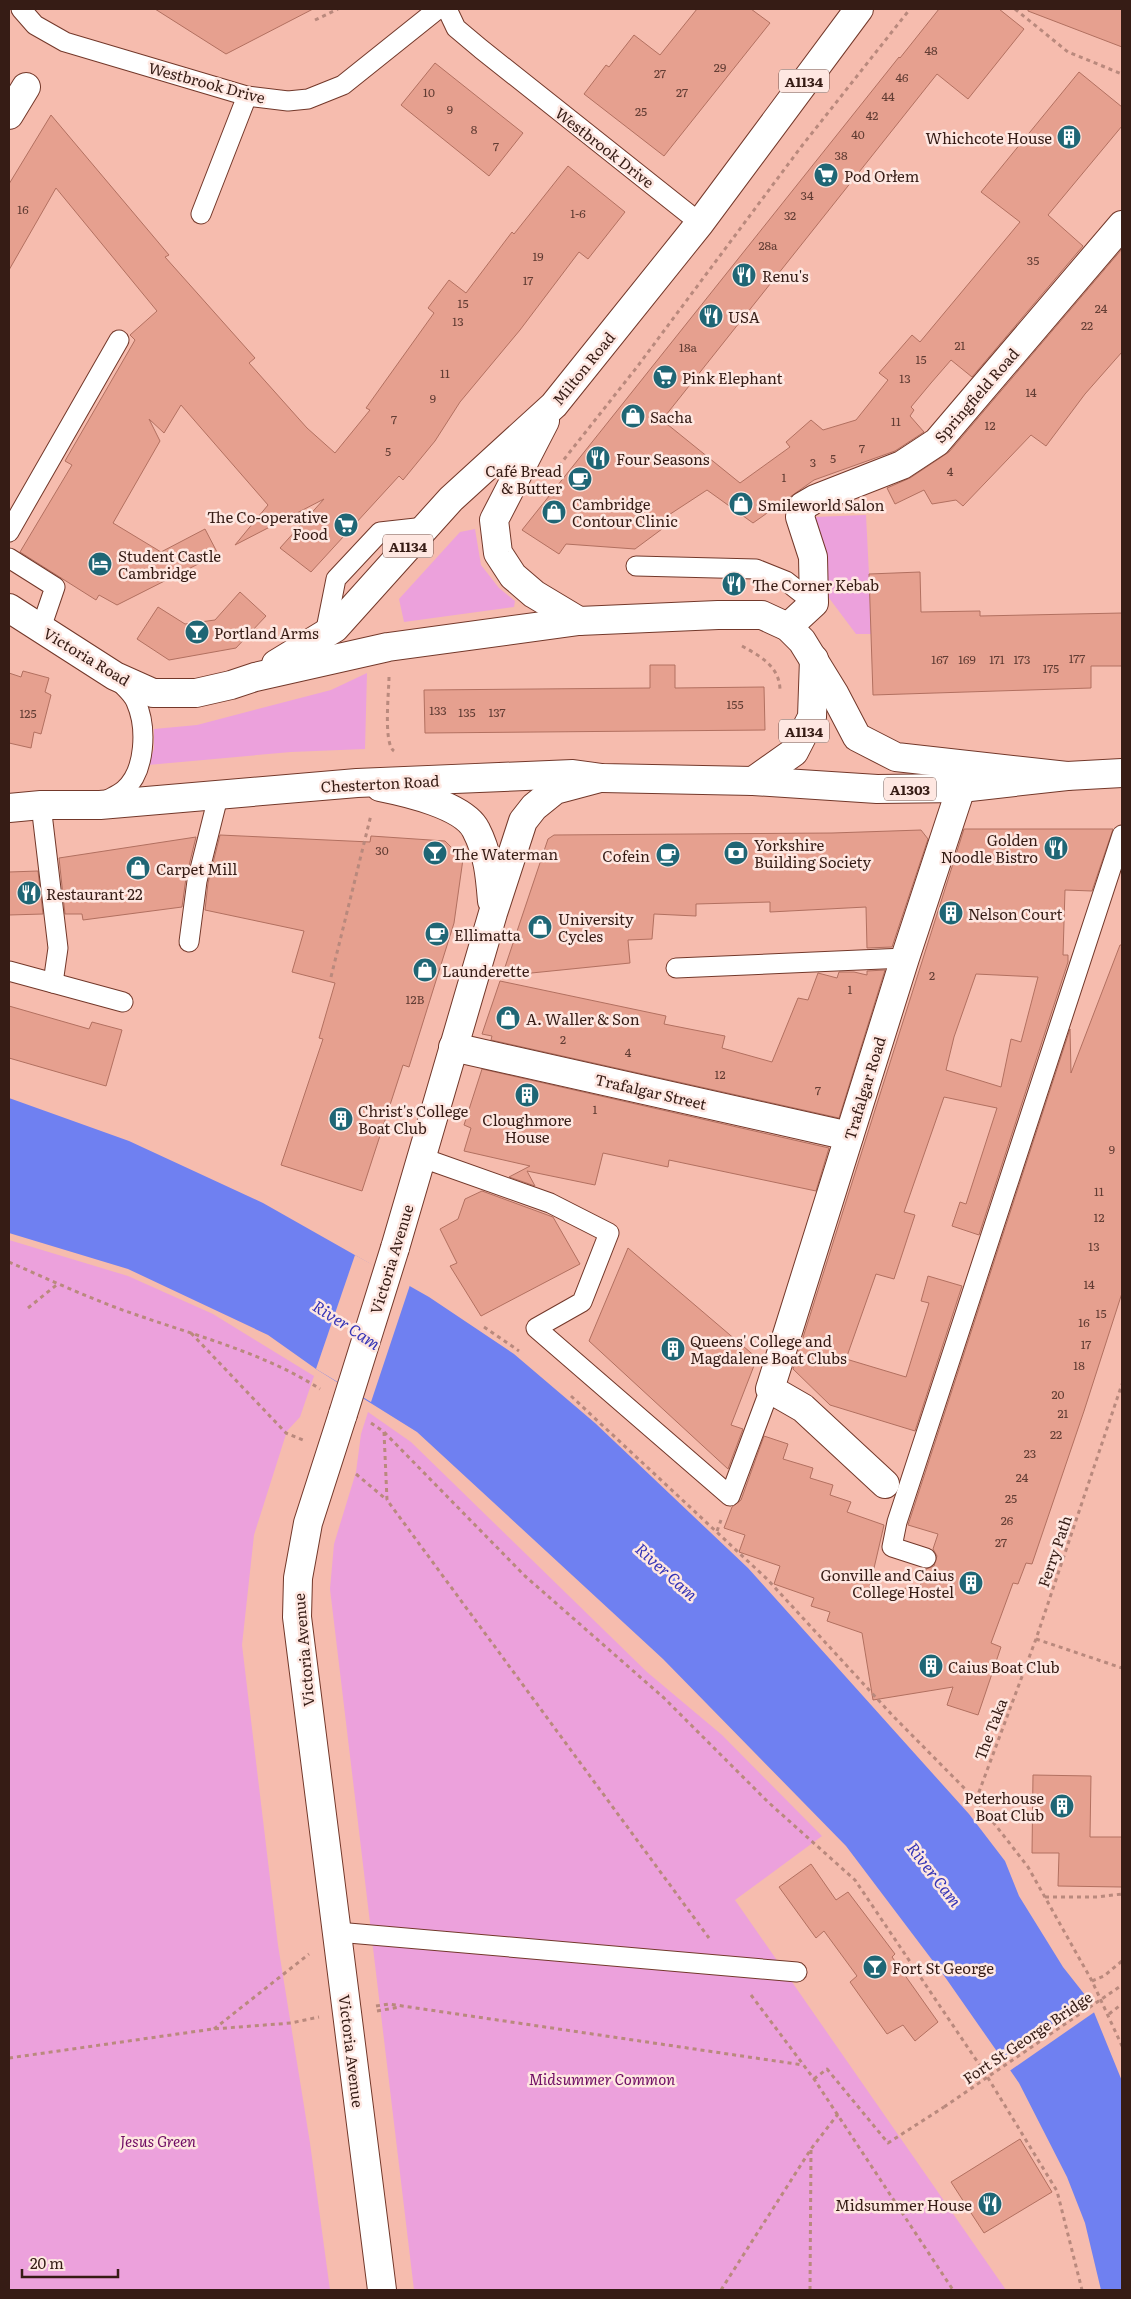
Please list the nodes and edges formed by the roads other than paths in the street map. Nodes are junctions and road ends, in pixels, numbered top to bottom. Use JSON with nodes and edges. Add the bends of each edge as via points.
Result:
{"nodes":[{"id":1,"x":21,"y":9,"type":"edge"},
{"id":2,"x":438,"y":9,"type":"edge"},
{"id":3,"x":447,"y":9,"type":"edge"},
{"id":4,"x":859,"y":9,"type":"edge"},
{"id":5,"x":26,"y":87,"type":"dead end"},
{"id":6,"x":247,"y":96,"type":"junction"},
{"id":7,"x":9,"y":115,"type":"edge"},
{"id":8,"x":200,"y":214,"type":"dead end"},
{"id":9,"x":700,"y":223,"type":"junction"},
{"id":10,"x":1122,"y":225,"type":"edge"},
{"id":11,"x":119,"y":340,"type":"dead end"},
{"id":12,"x":554,"y":405,"type":"junction"},
{"id":13,"x":9,"y":532,"type":"edge"},
{"id":14,"x":9,"y":558,"type":"edge"},
{"id":15,"x":636,"y":566,"type":"dead end"},
{"id":16,"x":814,"y":603,"type":"junction"},
{"id":17,"x":9,"y":608,"type":"edge"},
{"id":18,"x":579,"y":621,"type":"junction"},
{"id":19,"x":788,"y":627,"type":"junction"},
{"id":20,"x":41,"y":628,"type":"junction"},
{"id":21,"x":814,"y":659,"type":"junction"},
{"id":22,"x":115,"y":676,"type":"junction"},
{"id":23,"x":255,"y":676,"type":"junction"},
{"id":24,"x":1122,"y":773,"type":"edge"},
{"id":25,"x":1066,"y":776,"type":"junction"},
{"id":26,"x":602,"y":778,"type":"junction"},
{"id":27,"x":753,"y":781,"type":"junction"},
{"id":28,"x":368,"y":785,"type":"junction"},
{"id":29,"x":961,"y":788,"type":"junction"},
{"id":30,"x":219,"y":793,"type":"junction"},
{"id":31,"x":41,"y":805,"type":"junction"},
{"id":32,"x":100,"y":805,"type":"junction"},
{"id":33,"x":9,"y":808,"type":"edge"},
{"id":34,"x":1122,"y":835,"type":"edge"},
{"id":35,"x":493,"y":913,"type":"junction"},
{"id":36,"x":189,"y":942,"type":"dead end"},
{"id":37,"x":905,"y":958,"type":"junction"},
{"id":38,"x":676,"y":968,"type":"dead end"},
{"id":39,"x":9,"y":972,"type":"edge"},
{"id":40,"x":53,"y":983,"type":"junction"},
{"id":41,"x":123,"y":1002,"type":"dead end"},
{"id":42,"x":453,"y":1047,"type":"junction"},
{"id":43,"x":849,"y":1136,"type":"junction"},
{"id":44,"x":420,"y":1157,"type":"junction"},
{"id":45,"x":770,"y":1388,"type":"junction"},
{"id":46,"x":885,"y":1484,"type":"dead end"},
{"id":47,"x":926,"y":1558,"type":"dead end"},
{"id":48,"x":337,"y":1932,"type":"junction"},
{"id":49,"x":796,"y":1972,"type":"dead end"},
{"id":50,"x":382,"y":2290,"type":"edge"}],
"edges":[{"from":1,"to":6,"type":"lane","name":"Westbrook Drive","via":[[34,25],[65,42]]},
{"from":2,"to":6,"type":"lane","name":"Westbrook Drive","via":[[343,85],[308,99],[288,101]]},
{"from":3,"to":9,"type":"lane","name":"Westbrook Drive","via":[[456,28]]},
{"from":4,"to":9,"type":"main road","name":"Milton Road","number":"A1134"},
{"from":5,"to":7,"type":"main road"},
{"from":6,"to":8,"type":"lane"},
{"from":9,"to":12,"type":"main road","name":"Milton Road","number":"A1134"},
{"from":10,"to":16,"type":"main road","name":"Springfield Road","via":[[937,442],[902,466],[803,506],[800,517],[813,557]]},
{"from":11,"to":13,"type":"lane"},
{"from":12,"to":18,"type":"main road","via":[[494,520],[498,553],[513,576],[534,594]]},
{"from":12,"to":23,"type":"main road","name":"Milton Road","number":"A1134","via":[[452,499],[334,628]]},
{"from":14,"to":20,"type":"lane","via":[[55,587]]},
{"from":15,"to":16,"type":"lane","via":[[756,570],[786,581]]},
{"from":16,"to":19,"type":"main road"},
{"from":17,"to":20,"type":"main road","name":"Victoria Road","number":"A1134"},
{"from":18,"to":19,"type":"main road","number":"A1134","via":[[754,615]]},
{"from":18,"to":23,"type":"main road","number":"A1134","via":[[388,647]]},
{"from":19,"to":21,"type":"main road","number":"A1134"},
{"from":20,"to":22,"type":"main road","name":"Victoria Road","number":"A1134"},
{"from":21,"to":25,"type":"main road","number":"A1303","via":[[857,737],[896,757]]},
{"from":21,"to":27,"type":"main road","number":"A1134","via":[[812,717],[794,752]]},
{"from":22,"to":23,"type":"main road","name":"Victoria Road","number":"A1134","via":[[153,693],[196,693],[231,686]]},
{"from":22,"to":32,"type":"lane","via":[[136,701],[143,744],[136,775],[124,790]]},
{"from":24,"to":25,"type":"main road","number":"A1303"},
{"from":25,"to":29,"type":"main road","number":"A1303"},
{"from":26,"to":27,"type":"main road","name":"Chesterton Road"},
{"from":26,"to":28,"type":"main road","name":"Chesterton Road","via":[[573,774]]},
{"from":26,"to":35,"type":"main road","name":"Victoria Avenue","via":[[556,790],[534,807],[523,821]]},
{"from":27,"to":29,"type":"main road","number":"A1303","via":[[877,789]]},
{"from":28,"to":30,"type":"main road","name":"Chesterton Road"},
{"from":28,"to":35,"type":"main road","via":[[417,794],[461,814],[476,828],[488,861]]},
{"from":29,"to":37,"type":"main road","name":"Trafalgar Road"},
{"from":30,"to":32,"type":"main road","name":"Chesterton Road"},
{"from":30,"to":36,"type":"lane","via":[[198,881]]},
{"from":31,"to":32,"type":"main road","name":"Chesterton Road"},
{"from":31,"to":33,"type":"main road","name":"Chesterton Road"},
{"from":31,"to":40,"type":"lane","via":[[58,948]]},
{"from":34,"to":47,"type":"lane","via":[[897,1522],[892,1547]]},
{"from":35,"to":42,"type":"main road","name":"Victoria Avenue"},
{"from":37,"to":38,"type":"lane"},
{"from":37,"to":43,"type":"main road","name":"Trafalgar Road"},
{"from":39,"to":40,"type":"lane"},
{"from":40,"to":41,"type":"lane"},
{"from":42,"to":43,"type":"main road","name":"Trafalgar Street"},
{"from":42,"to":44,"type":"main road","name":"Victoria Avenue"},
{"from":43,"to":45,"type":"main road","name":"Trafalgar Road"},
{"from":44,"to":45,"type":"lane","via":[[550,1203],[609,1233],[582,1302],[536,1328],[730,1496]]},
{"from":44,"to":48,"type":"main road","name":"Victoria Avenue","bridge":true,"via":[[395,1248],[308,1523],[298,1578],[297,1617]]},
{"from":45,"to":46,"type":"main road","via":[[803,1408]]},
{"from":48,"to":49,"type":"lane"},
{"from":48,"to":50,"type":"main road","name":"Victoria Avenue"}]}
